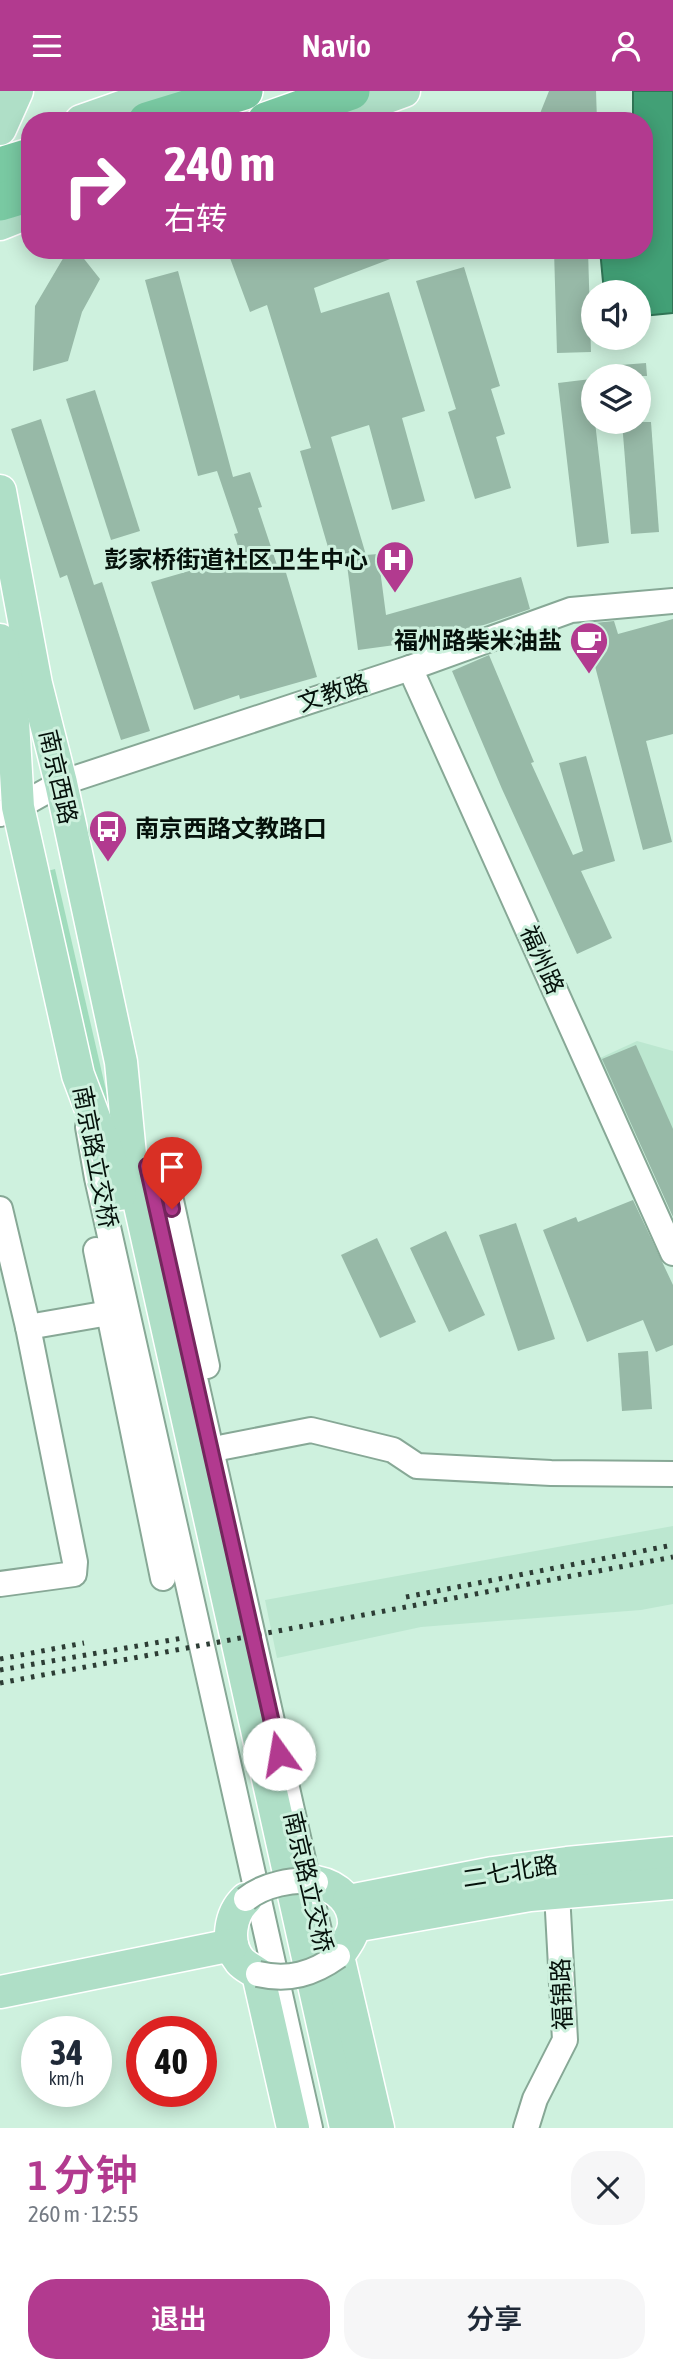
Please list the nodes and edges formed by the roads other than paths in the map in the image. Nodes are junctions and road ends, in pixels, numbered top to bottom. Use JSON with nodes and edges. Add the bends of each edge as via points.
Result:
{"nodes":[{"id":1,"x":16,"y":91,"type":"edge"},
{"id":2,"x":244,"y":91,"type":"edge"},
{"id":3,"x":351,"y":91,"type":"edge"},
{"id":4,"x":404,"y":91,"type":"edge"},
{"id":5,"x":153,"y":101,"type":"edge"},
{"id":6,"x":113,"y":112,"type":"edge"},
{"id":7,"x":292,"y":112,"type":"edge"},
{"id":8,"x":347,"y":112,"type":"edge"},
{"id":9,"x":0,"y":129,"type":"edge"},
{"id":10,"x":21,"y":141,"type":"edge"},
{"id":11,"x":0,"y":148,"type":"edge"},
{"id":12,"x":21,"y":160,"type":"edge"},
{"id":13,"x":0,"y":166,"type":"edge"},
{"id":14,"x":21,"y":196,"type":"edge"},
{"id":15,"x":0,"y":202,"type":"edge"},
{"id":16,"x":21,"y":216,"type":"edge"},
{"id":17,"x":0,"y":224,"type":"edge"},
{"id":18,"x":21,"y":228,"type":"edge"},
{"id":19,"x":0,"y":234,"type":"edge"},
{"id":20,"x":0,"y":491,"type":"edge"},
{"id":21,"x":673,"y":601,"type":"edge"},
{"id":22,"x":0,"y":640,"type":"edge"},
{"id":23,"x":410,"y":668,"type":"junction"},
{"id":24,"x":61,"y":783,"type":"junction"},
{"id":25,"x":9,"y":810,"type":"edge"},
{"id":26,"x":121,"y":1062,"type":"junction"},
{"id":27,"x":78,"y":1075,"type":"junction"},
{"id":28,"x":147,"y":1166,"type":"junction"},
{"id":29,"x":97,"y":1178,"type":"junction"},
{"id":30,"x":0,"y":1209,"type":"edge"},
{"id":31,"x":673,"y":1253,"type":"edge"},
{"id":32,"x":109,"y":1313,"type":"junction"},
{"id":33,"x":28,"y":1327,"type":"junction"},
{"id":34,"x":224,"y":1447,"type":"junction"},
{"id":35,"x":673,"y":1474,"type":"edge"},
{"id":36,"x":237,"y":1507,"type":"dead end"},
{"id":37,"x":163,"y":1578,"type":"dead end"},
{"id":38,"x":0,"y":1584,"type":"edge"},
{"id":39,"x":673,"y":1853,"type":"edge"},
{"id":40,"x":316,"y":1882,"type":"joint"},
{"id":41,"x":673,"y":1883,"type":"edge"},
{"id":42,"x":557,"y":1893,"type":"junction"},
{"id":43,"x":246,"y":1899,"type":"joint"},
{"id":44,"x":351,"y":1913,"type":"junction"},
{"id":45,"x":232,"y":1945,"type":"junction"},
{"id":46,"x":338,"y":1956,"type":"junction"},
{"id":47,"x":258,"y":1974,"type":"junction"},
{"id":48,"x":0,"y":1992,"type":"edge"},
{"id":49,"x":293,"y":2128,"type":"edge"},
{"id":50,"x":310,"y":2128,"type":"edge"},
{"id":51,"x":329,"y":2128,"type":"edge"},
{"id":52,"x":346,"y":2128,"type":"edge"},
{"id":53,"x":363,"y":2128,"type":"edge"},
{"id":54,"x":378,"y":2128,"type":"edge"},
{"id":55,"x":526,"y":2128,"type":"edge"}],
"edges":[{"from":1,"to":9,"type":"main road"},
{"from":2,"to":5,"type":"highway"},
{"from":3,"to":7,"type":"highway"},
{"from":4,"to":8,"type":"main road"},
{"from":5,"to":6,"type":"main road"},
{"from":10,"to":11,"type":"main road"},
{"from":12,"to":13,"type":"highway"},
{"from":14,"to":15,"type":"highway"},
{"from":16,"to":17,"type":"main road"},
{"from":18,"to":19,"type":"main road"},
{"from":20,"to":24,"type":"main road","name":"南京西路","via":[[36,684]]},
{"from":21,"to":23,"type":"street","name":"文教路","via":[[571,610]]},
{"from":22,"to":25,"type":"main road","name":"南京西路","via":[[13,721]]},
{"from":23,"to":24,"type":"street","name":"文教路"},
{"from":23,"to":31,"type":"street","name":"福州路"},
{"from":24,"to":25,"type":"street","name":"文教路"},
{"from":24,"to":26,"type":"main road","name":"南京西路"},
{"from":25,"to":27,"type":"main road","name":"南京西路"},
{"from":26,"to":28,"type":"street","name":"南京路立交桥"},
{"from":26,"to":52,"type":"main road","name":"南京路立交桥","via":[[131,1165]]},
{"from":27,"to":29,"type":"street","name":"南京路立交桥"},
{"from":27,"to":51,"type":"main road","name":"南京路立交桥","via":[[115,1173]]},
{"from":28,"to":34,"type":"street","via":[[167,1182]]},
{"from":28,"to":53,"type":"street","name":"南京路立交桥"},
{"from":29,"to":32,"type":"street","via":[[84,1192]]},
{"from":29,"to":50,"type":"street","name":"南京路立交桥"},
{"from":30,"to":33,"type":"street"},
{"from":32,"to":33,"type":"street"},
{"from":32,"to":37,"type":"street"},
{"from":33,"to":38,"type":"street","via":[[74,1574]]},
{"from":34,"to":35,"type":"street","via":[[311,1430],[393,1450],[417,1466]]},
{"from":34,"to":36,"type":"street"},
{"from":39,"to":44,"type":"main road","name":"二七北路","via":[[494,1873]]},
{"from":40,"to":43,"type":"street","bridge":true,"via":[[303,1880],[257,1889]]},
{"from":40,"to":44,"type":"main road","via":[[329,1885]]},
{"from":41,"to":42,"type":"main road","name":"二七北路"},
{"from":42,"to":44,"type":"main road","name":"二七北路"},
{"from":42,"to":55,"type":"street","name":"福锦路","via":[[565,2040],[535,2099]]},
{"from":43,"to":45,"type":"main road","via":[[231,1921]]},
{"from":44,"to":46,"type":"main road","via":[[349,1940]]},
{"from":45,"to":47,"type":"main road","via":[[240,1961]]},
{"from":45,"to":48,"type":"main road"},
{"from":46,"to":47,"type":"street","bridge":true,"via":[[318,1971],[278,1979]]},
{"from":46,"to":54,"type":"main road"},
{"from":47,"to":49,"type":"main road"}]}
